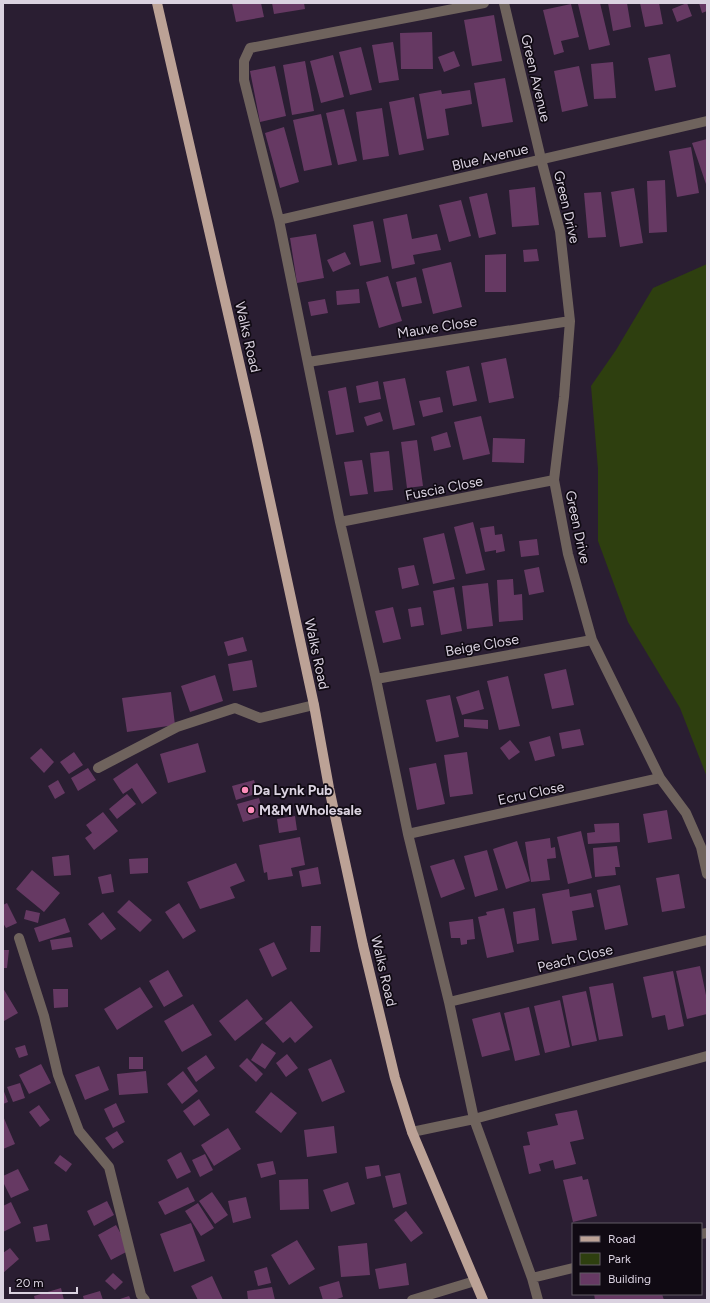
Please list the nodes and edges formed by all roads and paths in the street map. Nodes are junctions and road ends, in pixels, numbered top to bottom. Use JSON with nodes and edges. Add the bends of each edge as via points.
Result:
{"nodes":[{"id":1,"x":157,"y":3,"type":"edge"},
{"id":2,"x":484,"y":3,"type":"edge"},
{"id":3,"x":504,"y":3,"type":"edge"},
{"id":4,"x":707,"y":121,"type":"edge"},
{"id":5,"x":541,"y":159,"type":"junction"},
{"id":6,"x":279,"y":220,"type":"junction"},
{"id":7,"x":570,"y":321,"type":"junction"},
{"id":8,"x":308,"y":362,"type":"junction"},
{"id":9,"x":554,"y":480,"type":"junction"},
{"id":10,"x":340,"y":522,"type":"junction"},
{"id":11,"x":592,"y":640,"type":"junction"},
{"id":12,"x":376,"y":679,"type":"junction"},
{"id":13,"x":314,"y":705,"type":"junction"},
{"id":14,"x":98,"y":768,"type":"dead end"},
{"id":15,"x":660,"y":778,"type":"junction"},
{"id":16,"x":408,"y":834,"type":"junction"},
{"id":17,"x":707,"y":874,"type":"edge"},
{"id":18,"x":19,"y":938,"type":"dead end"},
{"id":19,"x":707,"y":940,"type":"edge"},
{"id":20,"x":449,"y":1002,"type":"junction"},
{"id":21,"x":707,"y":1056,"type":"edge"},
{"id":22,"x":474,"y":1119,"type":"junction"},
{"id":23,"x":412,"y":1132,"type":"junction"},
{"id":24,"x":572,"y":1268,"type":"edge"},
{"id":25,"x":532,"y":1278,"type":"junction"},
{"id":26,"x":475,"y":1281,"type":"junction"},
{"id":27,"x":145,"y":1300,"type":"edge"},
{"id":28,"x":412,"y":1300,"type":"edge"},
{"id":29,"x":483,"y":1300,"type":"edge"},
{"id":30,"x":538,"y":1300,"type":"edge"}],
"edges":[{"from":1,"to":13,"type":"main road","name":"Walks Road","via":[[256,436]]},
{"from":2,"to":6,"type":"street","via":[[250,48],[244,61],[244,80]]},
{"from":3,"to":5,"type":"street","name":"Green Avenue"},
{"from":4,"to":5,"type":"street","name":"Blue Avenue"},
{"from":5,"to":6,"type":"street","name":"Blue Avenue"},
{"from":5,"to":7,"type":"street","name":"Green Drive","via":[[560,231]]},
{"from":6,"to":8,"type":"street"},
{"from":7,"to":8,"type":"street","name":"Mauve Close"},
{"from":7,"to":9,"type":"street","name":"Green Drive"},
{"from":8,"to":10,"type":"street"},
{"from":9,"to":10,"type":"street","name":"Fuscia Close"},
{"from":9,"to":11,"type":"street","name":"Green Drive","via":[[568,554]]},
{"from":10,"to":12,"type":"street"},
{"from":11,"to":12,"type":"street","name":"Beige Close"},
{"from":11,"to":15,"type":"street","name":"Green Drive"},
{"from":12,"to":16,"type":"street"},
{"from":13,"to":14,"type":"street","via":[[260,718],[235,708],[177,727]]},
{"from":13,"to":23,"type":"main road","name":"Walks Road","via":[[329,788],[365,952],[395,1078]]},
{"from":15,"to":16,"type":"street","name":"Ecru Close"},
{"from":15,"to":17,"type":"street","name":"Green Drive","via":[[686,813],[701,847]]},
{"from":16,"to":20,"type":"street"},
{"from":18,"to":27,"type":"street","via":[[44,1016],[58,1074],[79,1131],[109,1167],[141,1295]]},
{"from":19,"to":20,"type":"street","name":"Peach Close"},
{"from":20,"to":22,"type":"street"},
{"from":21,"to":22,"type":"street"},
{"from":22,"to":23,"type":"street"},
{"from":22,"to":25,"type":"street"},
{"from":23,"to":26,"type":"main road","name":"Walks Road"},
{"from":24,"to":25,"type":"street"},
{"from":25,"to":30,"type":"street"},
{"from":26,"to":28,"type":"street"},
{"from":26,"to":29,"type":"main road","name":"Walks Road"}]}
